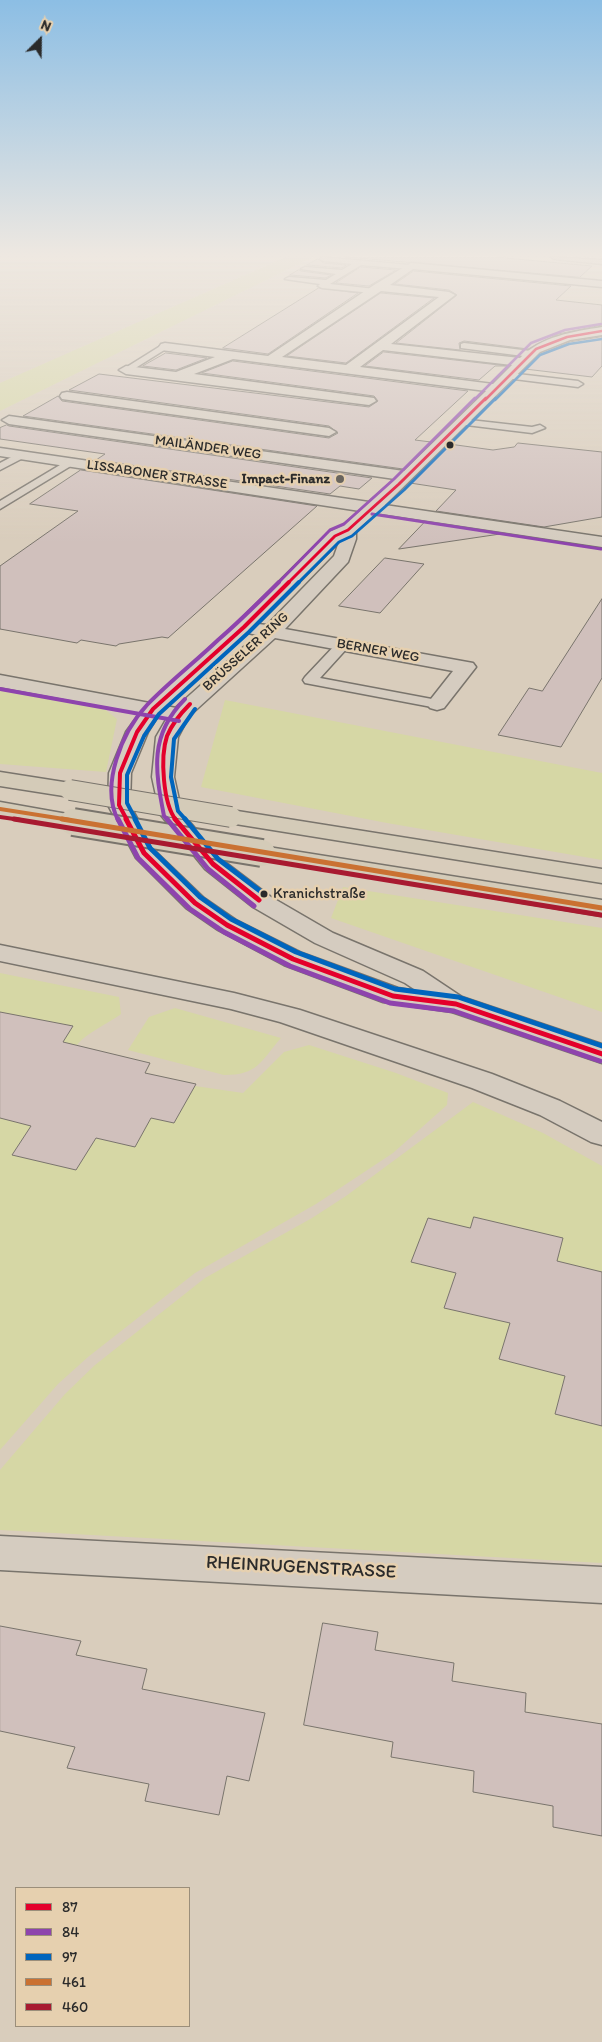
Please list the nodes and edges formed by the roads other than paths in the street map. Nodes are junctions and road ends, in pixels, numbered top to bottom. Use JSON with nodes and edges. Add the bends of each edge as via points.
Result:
{"nodes":[{"id":1,"x":157,"y":352,"type":"edge"},
{"id":2,"x":206,"y":352,"type":"edge"},
{"id":3,"x":281,"y":352,"type":"edge"},
{"id":4,"x":372,"y":352,"type":"edge"},
{"id":5,"x":457,"y":352,"type":"edge"},
{"id":6,"x":497,"y":352,"type":"edge"},
{"id":7,"x":536,"y":352,"type":"edge"},
{"id":8,"x":232,"y":355,"type":"junction"},
{"id":9,"x":526,"y":358,"type":"junction"},
{"id":10,"x":270,"y":360,"type":"junction"},
{"id":11,"x":349,"y":369,"type":"junction"},
{"id":12,"x":126,"y":370,"type":"joint"},
{"id":13,"x":177,"y":376,"type":"junction"},
{"id":14,"x":401,"y":376,"type":"junction"},
{"id":15,"x":509,"y":376,"type":"junction"},
{"id":16,"x":578,"y":384,"type":"dead end"},
{"id":17,"x":244,"y":385,"type":"junction"},
{"id":18,"x":496,"y":388,"type":"junction"},
{"id":19,"x":230,"y":395,"type":"dead end"},
{"id":20,"x":68,"y":396,"type":"dead end"},
{"id":21,"x":369,"y":401,"type":"junction"},
{"id":22,"x":215,"y":405,"type":"dead end"},
{"id":23,"x":356,"y":411,"type":"dead end"},
{"id":24,"x":200,"y":415,"type":"junction"},
{"id":25,"x":9,"y":420,"type":"dead end"},
{"id":26,"x":342,"y":422,"type":"dead end"},
{"id":27,"x":461,"y":422,"type":"junction"},
{"id":28,"x":540,"y":428,"type":"dead end"},
{"id":29,"x":329,"y":432,"type":"junction"},
{"id":30,"x":157,"y":441,"type":"junction"},
{"id":31,"x":0,"y":452,"type":"edge"},
{"id":32,"x":21,"y":455,"type":"junction"},
{"id":33,"x":295,"y":460,"type":"junction"},
{"id":34,"x":70,"y":462,"type":"junction"},
{"id":35,"x":0,"y":467,"type":"edge"},
{"id":36,"x":115,"y":469,"type":"junction"},
{"id":37,"x":408,"y":476,"type":"junction"},
{"id":38,"x":0,"y":506,"type":"edge"},
{"id":39,"x":374,"y":507,"type":"junction"},
{"id":40,"x":348,"y":530,"type":"junction"},
{"id":41,"x":602,"y":542,"type":"edge"},
{"id":42,"x":244,"y":627,"type":"junction"},
{"id":43,"x":271,"y":632,"type":"junction"},
{"id":44,"x":342,"y":645,"type":"junction"},
{"id":45,"x":0,"y":680,"type":"edge"},
{"id":46,"x":438,"y":704,"type":"joint"},
{"id":47,"x":153,"y":709,"type":"junction"},
{"id":48,"x":180,"y":714,"type":"junction"},
{"id":49,"x":0,"y":779,"type":"edge"},
{"id":50,"x":0,"y":810,"type":"edge"},
{"id":51,"x":602,"y":876,"type":"edge"},
{"id":52,"x":602,"y":908,"type":"edge"},
{"id":53,"x":0,"y":953,"type":"edge"},
{"id":54,"x":456,"y":1004,"type":"junction"},
{"id":55,"x":602,"y":1054,"type":"edge"},
{"id":56,"x":602,"y":1135,"type":"edge"},
{"id":57,"x":0,"y":1553,"type":"edge"},
{"id":58,"x":602,"y":1585,"type":"edge"}],
"edges":[{"from":1,"to":12,"type":"lane"},
{"from":2,"to":8,"type":"street"},
{"from":3,"to":10,"type":"street"},
{"from":4,"to":11,"type":"street"},
{"from":5,"to":9,"type":"street"},
{"from":6,"to":9,"type":"lane"},
{"from":7,"to":9,"type":"street","name":"BRÜSSELER RING"},
{"from":8,"to":10,"type":"street"},
{"from":8,"to":13,"type":"street"},
{"from":9,"to":15,"type":"street","name":"BRÜSSELER RING"},
{"from":10,"to":11,"type":"street"},
{"from":11,"to":14,"type":"street"},
{"from":12,"to":13,"type":"street"},
{"from":13,"to":17,"type":"street"},
{"from":14,"to":18,"type":"street"},
{"from":14,"to":21,"type":"street"},
{"from":15,"to":16,"type":"lane"},
{"from":15,"to":18,"type":"street","name":"BRÜSSELER RING"},
{"from":17,"to":19,"type":"street"},
{"from":17,"to":21,"type":"street"},
{"from":18,"to":27,"type":"street","name":"BRÜSSELER RING"},
{"from":20,"to":24,"type":"street"},
{"from":21,"to":23,"type":"street"},
{"from":22,"to":24,"type":"street"},
{"from":24,"to":29,"type":"street"},
{"from":24,"to":30,"type":"street"},
{"from":25,"to":30,"type":"street","name":"MAILÄNDER WEG"},
{"from":26,"to":29,"type":"street"},
{"from":27,"to":28,"type":"lane","via":[[532,430]]},
{"from":27,"to":37,"type":"street","name":"BRÜSSELER RING"},
{"from":29,"to":33,"type":"street"},
{"from":30,"to":33,"type":"street","name":"MAILÄNDER WEG"},
{"from":30,"to":36,"type":"street"},
{"from":31,"to":32,"type":"street","name":"LISSABONER STRASSE"},
{"from":32,"to":34,"type":"street","name":"LISSABONER STRASSE"},
{"from":32,"to":35,"type":"lane"},
{"from":33,"to":37,"type":"street","name":"MAILÄNDER WEG"},
{"from":34,"to":36,"type":"street","name":"LISSABONER STRASSE"},
{"from":34,"to":38,"type":"lane"},
{"from":36,"to":39,"type":"street","name":"LISSABONER STRASSE"},
{"from":37,"to":39,"type":"street","name":"BRÜSSELER RING"},
{"from":39,"to":40,"type":"street","name":"BRÜSSELER RING"},
{"from":39,"to":41,"type":"street","name":"LISSABONER STRASSE"},
{"from":40,"to":42,"type":"street","name":"BRÜSSELER RING","via":[[335,536]]},
{"from":40,"to":43,"type":"street","name":"BRÜSSELER RING","via":[[342,558]]},
{"from":42,"to":43,"type":"street","name":"BERNER WEG"},
{"from":42,"to":47,"type":"street","name":"BRÜSSELER RING"},
{"from":43,"to":44,"type":"street","name":"BERNER WEG"},
{"from":43,"to":48,"type":"street","name":"BRÜSSELER RING"},
{"from":44,"to":46,"type":"street","name":"BERNER WEG","via":[[466,666]]},
{"from":44,"to":46,"type":"lane","via":[[310,680]]},
{"from":45,"to":47,"type":"street"},
{"from":47,"to":48,"type":"street"},
{"from":47,"to":54,"type":"street","name":"BRÜSSELER RING","via":[[137,732],[120,773],[119,805],[144,854],[195,903],[226,925],[293,959],[393,996]]},
{"from":48,"to":54,"type":"street","name":"BRÜSSELER RING","via":[[167,737],[163,777],[171,814],[213,864],[262,902],[324,938],[414,976]]},
{"from":49,"to":51,"type":"highway","bridge":true},
{"from":50,"to":52,"type":"highway","bridge":true},
{"from":53,"to":56,"type":"street","via":[[234,1001],[300,1019],[482,1081],[550,1108]]},
{"from":54,"to":55,"type":"street"},
{"from":57,"to":58,"type":"street","name":"RHEINRUGENSTRASSE"}]}
